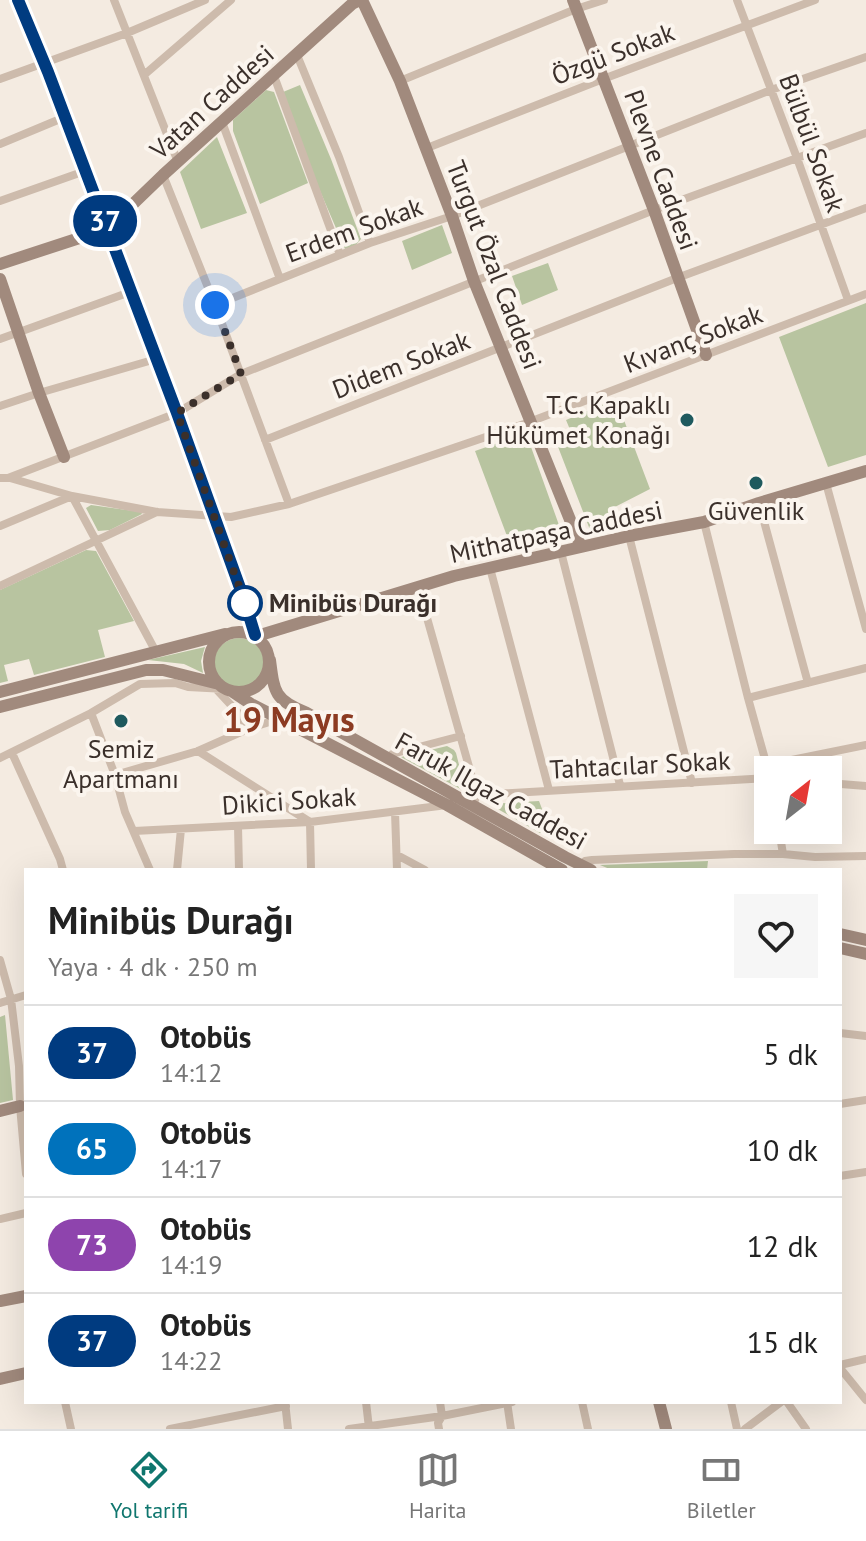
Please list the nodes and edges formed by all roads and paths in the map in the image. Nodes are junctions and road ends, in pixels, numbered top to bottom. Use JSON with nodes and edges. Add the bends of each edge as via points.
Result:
{"nodes":[{"id":1,"x":18,"y":0,"type":"edge"},
{"id":2,"x":114,"y":0,"type":"edge"},
{"id":3,"x":205,"y":0,"type":"edge"},
{"id":4,"x":231,"y":0,"type":"edge"},
{"id":5,"x":361,"y":0,"type":"edge"},
{"id":6,"x":604,"y":0,"type":"edge"},
{"id":7,"x":737,"y":0,"type":"edge"},
{"id":8,"x":815,"y":0,"type":"edge"},
{"id":9,"x":575,"y":4,"type":"edge"},
{"id":10,"x":746,"y":24,"type":"junction"},
{"id":11,"x":127,"y":33,"type":"junction"},
{"id":12,"x":297,"y":55,"type":"junction"},
{"id":13,"x":866,"y":57,"type":"edge"},
{"id":14,"x":44,"y":62,"type":"junction"},
{"id":15,"x":144,"y":75,"type":"junction"},
{"id":16,"x":274,"y":76,"type":"junction"},
{"id":17,"x":0,"y":79,"type":"edge"},
{"id":18,"x":603,"y":79,"type":"junction"},
{"id":19,"x":400,"y":81,"type":"junction"},
{"id":20,"x":771,"y":90,"type":"junction"},
{"id":21,"x":65,"y":117,"type":"junction"},
{"id":22,"x":222,"y":122,"type":"junction"},
{"id":23,"x":866,"y":133,"type":"edge"},
{"id":24,"x":0,"y":144,"type":"edge"},
{"id":25,"x":629,"y":145,"type":"junction"},
{"id":26,"x":427,"y":148,"type":"junction"},
{"id":27,"x":797,"y":158,"type":"junction"},
{"id":28,"x":178,"y":162,"type":"junction"},
{"id":29,"x":85,"y":171,"type":"junction"},
{"id":30,"x":163,"y":175,"type":"junction"},
{"id":31,"x":0,"y":201,"type":"edge"},
{"id":32,"x":866,"y":208,"type":"edge"},
{"id":33,"x":654,"y":210,"type":"junction"},
{"id":34,"x":452,"y":216,"type":"junction"},
{"id":35,"x":821,"y":224,"type":"junction"},
{"id":36,"x":107,"y":229,"type":"junction"},
{"id":37,"x":370,"y":243,"type":"junction"},
{"id":38,"x":340,"y":255,"type":"junction"},
{"id":39,"x":0,"y":264,"type":"edge"},
{"id":40,"x":677,"y":278,"type":"junction"},
{"id":41,"x":0,"y":279,"type":"edge"},
{"id":42,"x":280,"y":279,"type":"junction"},
{"id":43,"x":474,"y":281,"type":"junction"},
{"id":44,"x":130,"y":292,"type":"junction"},
{"id":45,"x":866,"y":294,"type":"edge"},
{"id":46,"x":848,"y":300,"type":"junction"},
{"id":47,"x":215,"y":305,"type":"junction"},
{"id":48,"x":20,"y":332,"type":"junction"},
{"id":49,"x":0,"y":339,"type":"edge"},
{"id":50,"x":501,"y":347,"type":"junction"},
{"id":51,"x":706,"y":355,"type":"junction"},
{"id":52,"x":156,"y":359,"type":"junction"},
{"id":53,"x":241,"y":374,"type":"junction"},
{"id":54,"x":39,"y":393,"type":"junction"},
{"id":55,"x":0,"y":406,"type":"edge"},
{"id":56,"x":177,"y":413,"type":"junction"},
{"id":57,"x":530,"y":421,"type":"junction"},
{"id":58,"x":265,"y":440,"type":"junction"},
{"id":59,"x":64,"y":457,"type":"junction"},
{"id":60,"x":866,"y":471,"type":"edge"},
{"id":61,"x":4,"y":478,"type":"edge"},
{"id":62,"x":826,"y":483,"type":"junction"},
{"id":63,"x":72,"y":496,"type":"junction"},
{"id":64,"x":759,"y":503,"type":"junction"},
{"id":65,"x":289,"y":504,"type":"junction"},
{"id":66,"x":157,"y":512,"type":"junction"},
{"id":67,"x":213,"y":515,"type":"junction"},
{"id":68,"x":704,"y":522,"type":"junction"},
{"id":69,"x":0,"y":526,"type":"edge"},
{"id":70,"x":629,"y":536,"type":"junction"},
{"id":71,"x":96,"y":540,"type":"junction"},
{"id":72,"x":581,"y":547,"type":"junction"},
{"id":73,"x":561,"y":552,"type":"junction"},
{"id":74,"x":490,"y":568,"type":"junction"},
{"id":75,"x":0,"y":586,"type":"edge"},
{"id":76,"x":418,"y":586,"type":"junction"},
{"id":77,"x":866,"y":629,"type":"edge"},
{"id":78,"x":225,"y":634,"type":"junction"},
{"id":79,"x":256,"y":636,"type":"junction"},
{"id":80,"x":156,"y":652,"type":"junction"},
{"id":81,"x":270,"y":660,"type":"junction"},
{"id":82,"x":866,"y":668,"type":"edge"},
{"id":83,"x":808,"y":683,"type":"junction"},
{"id":84,"x":224,"y":689,"type":"junction"},
{"id":85,"x":0,"y":692,"type":"edge"},
{"id":86,"x":748,"y":698,"type":"junction"},
{"id":87,"x":0,"y":707,"type":"edge"},
{"id":88,"x":91,"y":713,"type":"junction"},
{"id":89,"x":279,"y":719,"type":"junction"},
{"id":90,"x":246,"y":730,"type":"junction"},
{"id":91,"x":461,"y":736,"type":"junction"},
{"id":92,"x":866,"y":745,"type":"edge"},
{"id":93,"x":198,"y":751,"type":"junction"},
{"id":94,"x":12,"y":753,"type":"junction"},
{"id":95,"x":764,"y":756,"type":"edge"},
{"id":96,"x":819,"y":756,"type":"edge"},
{"id":97,"x":0,"y":758,"type":"edge"},
{"id":98,"x":389,"y":759,"type":"junction"},
{"id":99,"x":115,"y":775,"type":"junction"},
{"id":100,"x":754,"y":779,"type":"edge"},
{"id":101,"x":692,"y":783,"type":"junction"},
{"id":102,"x":842,"y":784,"type":"edge"},
{"id":103,"x":620,"y":785,"type":"junction"},
{"id":104,"x":866,"y":786,"type":"edge"},
{"id":105,"x":549,"y":790,"type":"junction"},
{"id":106,"x":475,"y":800,"type":"junction"},
{"id":107,"x":447,"y":805,"type":"junction"},
{"id":108,"x":395,"y":812,"type":"junction"},
{"id":109,"x":310,"y":822,"type":"junction"},
{"id":110,"x":238,"y":826,"type":"junction"},
{"id":111,"x":181,"y":829,"type":"junction"},
{"id":112,"x":134,"y":831,"type":"junction"},
{"id":113,"x":781,"y":844,"type":"edge"},
{"id":114,"x":783,"y":854,"type":"junction"},
{"id":115,"x":397,"y":855,"type":"junction"},
{"id":116,"x":866,"y":856,"type":"edge"},
{"id":117,"x":62,"y":868,"type":"edge"},
{"id":118,"x":149,"y":868,"type":"edge"},
{"id":119,"x":177,"y":868,"type":"edge"},
{"id":120,"x":239,"y":868,"type":"edge"},
{"id":121,"x":311,"y":868,"type":"edge"},
{"id":122,"x":397,"y":868,"type":"edge"},
{"id":123,"x":421,"y":868,"type":"edge"},
{"id":124,"x":558,"y":868,"type":"edge"},
{"id":125,"x":581,"y":868,"type":"edge"},
{"id":126,"x":583,"y":868,"type":"edge"},
{"id":127,"x":842,"y":934,"type":"edge"},
{"id":128,"x":866,"y":940,"type":"edge"},
{"id":129,"x":842,"y":948,"type":"edge"},
{"id":130,"x":866,"y":954,"type":"edge"},
{"id":131,"x":0,"y":960,"type":"edge"},
{"id":132,"x":24,"y":996,"type":"edge"},
{"id":133,"x":11,"y":999,"type":"junction"},
{"id":134,"x":0,"y":1003,"type":"edge"},
{"id":135,"x":842,"y":1033,"type":"edge"},
{"id":136,"x":866,"y":1036,"type":"edge"},
{"id":137,"x":23,"y":1065,"type":"edge"},
{"id":138,"x":866,"y":1100,"type":"edge"},
{"id":139,"x":842,"y":1104,"type":"edge"},
{"id":140,"x":23,"y":1105,"type":"edge"},
{"id":141,"x":0,"y":1111,"type":"edge"},
{"id":142,"x":24,"y":1128,"type":"edge"},
{"id":143,"x":866,"y":1172,"type":"edge"},
{"id":144,"x":842,"y":1176,"type":"edge"},
{"id":145,"x":24,"y":1213,"type":"edge"},
{"id":146,"x":0,"y":1219,"type":"edge"},
{"id":147,"x":24,"y":1296,"type":"edge"},
{"id":148,"x":0,"y":1301,"type":"edge"},
{"id":149,"x":866,"y":1359,"type":"edge"},
{"id":150,"x":842,"y":1365,"type":"edge"},
{"id":151,"x":842,"y":1369,"type":"edge"},
{"id":152,"x":24,"y":1373,"type":"edge"},
{"id":153,"x":0,"y":1379,"type":"edge"},
{"id":154,"x":866,"y":1400,"type":"edge"},
{"id":155,"x":65,"y":1404,"type":"edge"},
{"id":156,"x":286,"y":1404,"type":"edge"},
{"id":157,"x":366,"y":1404,"type":"edge"},
{"id":158,"x":440,"y":1404,"type":"edge"},
{"id":159,"x":499,"y":1404,"type":"edge"},
{"id":160,"x":509,"y":1404,"type":"edge"},
{"id":161,"x":582,"y":1404,"type":"edge"},
{"id":162,"x":660,"y":1404,"type":"edge"},
{"id":163,"x":731,"y":1404,"type":"edge"},
{"id":164,"x":781,"y":1404,"type":"edge"},
{"id":165,"x":786,"y":1404,"type":"edge"},
{"id":166,"x":442,"y":1416,"type":"junction"},
{"id":167,"x":369,"y":1427,"type":"edge"},
{"id":168,"x":71,"y":1429,"type":"edge"},
{"id":169,"x":170,"y":1429,"type":"edge"},
{"id":170,"x":288,"y":1429,"type":"edge"},
{"id":171,"x":349,"y":1429,"type":"edge"},
{"id":172,"x":439,"y":1429,"type":"edge"},
{"id":173,"x":511,"y":1429,"type":"edge"},
{"id":174,"x":588,"y":1429,"type":"edge"},
{"id":175,"x":666,"y":1429,"type":"edge"},
{"id":176,"x":737,"y":1429,"type":"edge"},
{"id":177,"x":745,"y":1429,"type":"edge"},
{"id":178,"x":806,"y":1429,"type":"edge"}],
"edges":[{"from":1,"to":14,"type":"street"},
{"from":2,"to":11,"type":"street"},
{"from":3,"to":11,"type":"street"},
{"from":4,"to":15,"type":"street"},
{"from":5,"to":12,"type":"street","name":"Vatan Caddesi"},
{"from":5,"to":19,"type":"street","name":"Turgut Özal Caddesi"},
{"from":6,"to":9,"type":"street"},
{"from":7,"to":10,"type":"street","name":"Bülbül Sokak"},
{"from":8,"to":10,"type":"street","name":"Özgü Sokak"},
{"from":9,"to":18,"type":"street","name":"Plevne Caddesi"},
{"from":9,"to":19,"type":"street"},
{"from":10,"to":18,"type":"street","name":"Özgü Sokak"},
{"from":10,"to":20,"type":"street","name":"Bülbül Sokak"},
{"from":11,"to":14,"type":"street"},
{"from":11,"to":15,"type":"street"},
{"from":12,"to":16,"type":"street","name":"Vatan Caddesi"},
{"from":12,"to":37,"type":"street"},
{"from":13,"to":20,"type":"street","name":"Erdem Sokak"},
{"from":14,"to":17,"type":"street"},
{"from":14,"to":21,"type":"street"},
{"from":15,"to":28,"type":"street"},
{"from":16,"to":22,"type":"street","name":"Vatan Caddesi"},
{"from":16,"to":38,"type":"street"},
{"from":18,"to":25,"type":"street","name":"Plevne Caddesi"},
{"from":18,"to":26,"type":"street","name":"Özgü Sokak"},
{"from":19,"to":26,"type":"street","name":"Turgut Özal Caddesi"},
{"from":20,"to":25,"type":"street","name":"Erdem Sokak"},
{"from":20,"to":27,"type":"street","name":"Bülbül Sokak"},
{"from":21,"to":24,"type":"street"},
{"from":21,"to":29,"type":"street"},
{"from":22,"to":28,"type":"street","name":"Vatan Caddesi"},
{"from":22,"to":42,"type":"street"},
{"from":23,"to":27,"type":"street"},
{"from":25,"to":33,"type":"street","name":"Plevne Caddesi"},
{"from":25,"to":34,"type":"street","name":"Erdem Sokak"},
{"from":26,"to":34,"type":"street","name":"Turgut Özal Caddesi"},
{"from":27,"to":33,"type":"street"},
{"from":27,"to":35,"type":"street","name":"Bülbül Sokak"},
{"from":28,"to":30,"type":"street","name":"Vatan Caddesi"},
{"from":29,"to":31,"type":"street"},
{"from":29,"to":36,"type":"street"},
{"from":30,"to":36,"type":"street","name":"Vatan Caddesi"},
{"from":30,"to":47,"type":"street"},
{"from":32,"to":35,"type":"street","name":"Didem Sokak"},
{"from":33,"to":40,"type":"street","name":"Plevne Caddesi"},
{"from":33,"to":43,"type":"street"},
{"from":34,"to":37,"type":"street","name":"Erdem Sokak"},
{"from":34,"to":43,"type":"street","name":"Turgut Özal Caddesi"},
{"from":35,"to":40,"type":"street","name":"Didem Sokak"},
{"from":35,"to":46,"type":"street","name":"Bülbül Sokak"},
{"from":36,"to":39,"type":"street","name":"Vatan Caddesi"},
{"from":36,"to":44,"type":"street"},
{"from":37,"to":38,"type":"street","name":"Erdem Sokak"},
{"from":38,"to":42,"type":"street","name":"Erdem Sokak"},
{"from":40,"to":50,"type":"street","name":"Didem Sokak"},
{"from":40,"to":51,"type":"street","name":"Plevne Caddesi"},
{"from":41,"to":48,"type":"street"},
{"from":42,"to":47,"type":"street","name":"Erdem Sokak"},
{"from":43,"to":50,"type":"street","name":"Turgut Özal Caddesi"},
{"from":43,"to":53,"type":"street"},
{"from":44,"to":48,"type":"street"},
{"from":44,"to":52,"type":"street"},
{"from":45,"to":46,"type":"street","name":"Kıvanç Sokak"},
{"from":46,"to":51,"type":"street","name":"Kıvanç Sokak"},
{"from":47,"to":53,"type":"street"},
{"from":48,"to":49,"type":"street"},
{"from":48,"to":54,"type":"street"},
{"from":50,"to":57,"type":"street","name":"Turgut Özal Caddesi"},
{"from":50,"to":58,"type":"street","name":"Didem Sokak"},
{"from":51,"to":57,"type":"street","name":"Kıvanç Sokak"},
{"from":52,"to":54,"type":"street"},
{"from":52,"to":56,"type":"street"},
{"from":53,"to":56,"type":"street"},
{"from":53,"to":58,"type":"street"},
{"from":54,"to":55,"type":"street"},
{"from":54,"to":59,"type":"street"},
{"from":56,"to":59,"type":"street"},
{"from":56,"to":67,"type":"street"},
{"from":57,"to":65,"type":"street","name":"Kıvanç Sokak"},
{"from":57,"to":72,"type":"street","name":"Turgut Özal Caddesi"},
{"from":58,"to":65,"type":"street"},
{"from":59,"to":61,"type":"street"},
{"from":60,"to":62,"type":"street","name":"Mithatpaşa Caddesi"},
{"from":61,"to":63,"type":"street","name":"Kıvanç Sokak"},
{"from":62,"to":64,"type":"street","name":"Mithatpaşa Caddesi"},
{"from":62,"to":77,"type":"street"},
{"from":63,"to":66,"type":"street","name":"Kıvanç Sokak"},
{"from":63,"to":69,"type":"street"},
{"from":63,"to":71,"type":"street"},
{"from":64,"to":68,"type":"street","name":"Mithatpaşa Caddesi"},
{"from":64,"to":83,"type":"street"},
{"from":65,"to":67,"type":"street","name":"Kıvanç Sokak","via":[[231,517]]},
{"from":66,"to":67,"type":"street","name":"Kıvanç Sokak"},
{"from":66,"to":71,"type":"street"},
{"from":67,"to":79,"type":"street"},
{"from":68,"to":70,"type":"street","name":"Mithatpaşa Caddesi"},
{"from":68,"to":86,"type":"street"},
{"from":70,"to":72,"type":"street","name":"Mithatpaşa Caddesi"},
{"from":70,"to":101,"type":"street"},
{"from":71,"to":75,"type":"street"},
{"from":71,"to":80,"type":"street"},
{"from":72,"to":73,"type":"street","name":"Mithatpaşa Caddesi"},
{"from":73,"to":74,"type":"street","name":"Mithatpaşa Caddesi"},
{"from":73,"to":103,"type":"street"},
{"from":74,"to":76,"type":"street","name":"Mithatpaşa Caddesi"},
{"from":74,"to":105,"type":"street"},
{"from":76,"to":79,"type":"street","name":"Mithatpaşa Caddesi"},
{"from":76,"to":91,"type":"street"},
{"from":78,"to":79,"type":"street","via":[[246,631]]},
{"from":78,"to":80,"type":"street"},
{"from":78,"to":84,"type":"street","via":[[209,657],[212,677]]},
{"from":79,"to":81,"type":"street"},
{"from":80,"to":85,"type":"street"},
{"from":81,"to":84,"type":"street","via":[[259,685],[242,692]]},
{"from":81,"to":98,"type":"street","name":"Faruk Ilgaz Caddesi","via":[[275,690],[287,705]]},
{"from":82,"to":83,"type":"street"},
{"from":83,"to":86,"type":"street"},
{"from":84,"to":87,"type":"street","via":[[172,671],[146,670]]},
{"from":84,"to":88,"type":"street","via":[[140,684]]},
{"from":84,"to":89,"type":"street","name":"Faruk Ilgaz Caddesi"},
{"from":84,"to":90,"type":"street"},
{"from":86,"to":95,"type":"street"},
{"from":88,"to":94,"type":"street"},
{"from":88,"to":99,"type":"street"},
{"from":89,"to":90,"type":"street"},
{"from":89,"to":107,"type":"street","name":"Faruk Ilgaz Caddesi"},
{"from":90,"to":93,"type":"street"},
{"from":91,"to":98,"type":"street"},
{"from":91,"to":106,"type":"street"},
{"from":92,"to":96,"type":"street"},
{"from":93,"to":99,"type":"street"},
{"from":93,"to":109,"type":"street"},
{"from":94,"to":97,"type":"street"},
{"from":94,"to":117,"type":"street"},
{"from":98,"to":106,"type":"street","name":"Faruk Ilgaz Caddesi"},
{"from":99,"to":112,"type":"street"},
{"from":100,"to":101,"type":"street","name":"Tahtacılar Sokak"},
{"from":101,"to":103,"type":"street","name":"Tahtacılar Sokak"},
{"from":102,"to":104,"type":"street"},
{"from":103,"to":105,"type":"street","name":"Tahtacılar Sokak"},
{"from":105,"to":106,"type":"street","name":"Tahtacılar Sokak"},
{"from":106,"to":125,"type":"street","name":"Faruk Ilgaz Caddesi"},
{"from":107,"to":108,"type":"street","name":"Dikici Sokak"},
{"from":107,"to":124,"type":"street","name":"Faruk Ilgaz Caddesi"},
{"from":108,"to":109,"type":"street","name":"Dikici Sokak"},
{"from":108,"to":115,"type":"street"},
{"from":109,"to":110,"type":"street","name":"Dikici Sokak"},
{"from":109,"to":121,"type":"street"},
{"from":110,"to":111,"type":"street","name":"Dikici Sokak"},
{"from":110,"to":120,"type":"street"},
{"from":111,"to":112,"type":"street","name":"Dikici Sokak"},
{"from":111,"to":119,"type":"street"},
{"from":112,"to":118,"type":"street"},
{"from":113,"to":114,"type":"street"},
{"from":114,"to":116,"type":"street"},
{"from":114,"to":126,"type":"street","via":[[592,860]]},
{"from":115,"to":122,"type":"street"},
{"from":115,"to":123,"type":"street"},
{"from":127,"to":128,"type":"street"},
{"from":129,"to":130,"type":"street"},
{"from":131,"to":133,"type":"street"},
{"from":132,"to":133,"type":"street"},
{"from":133,"to":134,"type":"street"},
{"from":133,"to":137,"type":"street"},
{"from":135,"to":136,"type":"street"},
{"from":137,"to":140,"type":"street"},
{"from":138,"to":139,"type":"street"},
{"from":140,"to":141,"type":"street"},
{"from":140,"to":142,"type":"street"},
{"from":143,"to":144,"type":"street"},
{"from":145,"to":146,"type":"street"},
{"from":147,"to":148,"type":"street"},
{"from":149,"to":150,"type":"street"},
{"from":151,"to":154,"type":"street"},
{"from":152,"to":153,"type":"street"},
{"from":155,"to":168,"type":"street"},
{"from":156,"to":169,"type":"street"},
{"from":156,"to":170,"type":"street"},
{"from":157,"to":167,"type":"street"},
{"from":158,"to":166,"type":"street"},
{"from":159,"to":166,"type":"street"},
{"from":160,"to":173,"type":"street"},
{"from":161,"to":174,"type":"street"},
{"from":162,"to":175,"type":"street"},
{"from":163,"to":176,"type":"street"},
{"from":164,"to":177,"type":"street"},
{"from":165,"to":178,"type":"street"},
{"from":166,"to":167,"type":"street"},
{"from":166,"to":172,"type":"street"},
{"from":167,"to":171,"type":"street"}]}
